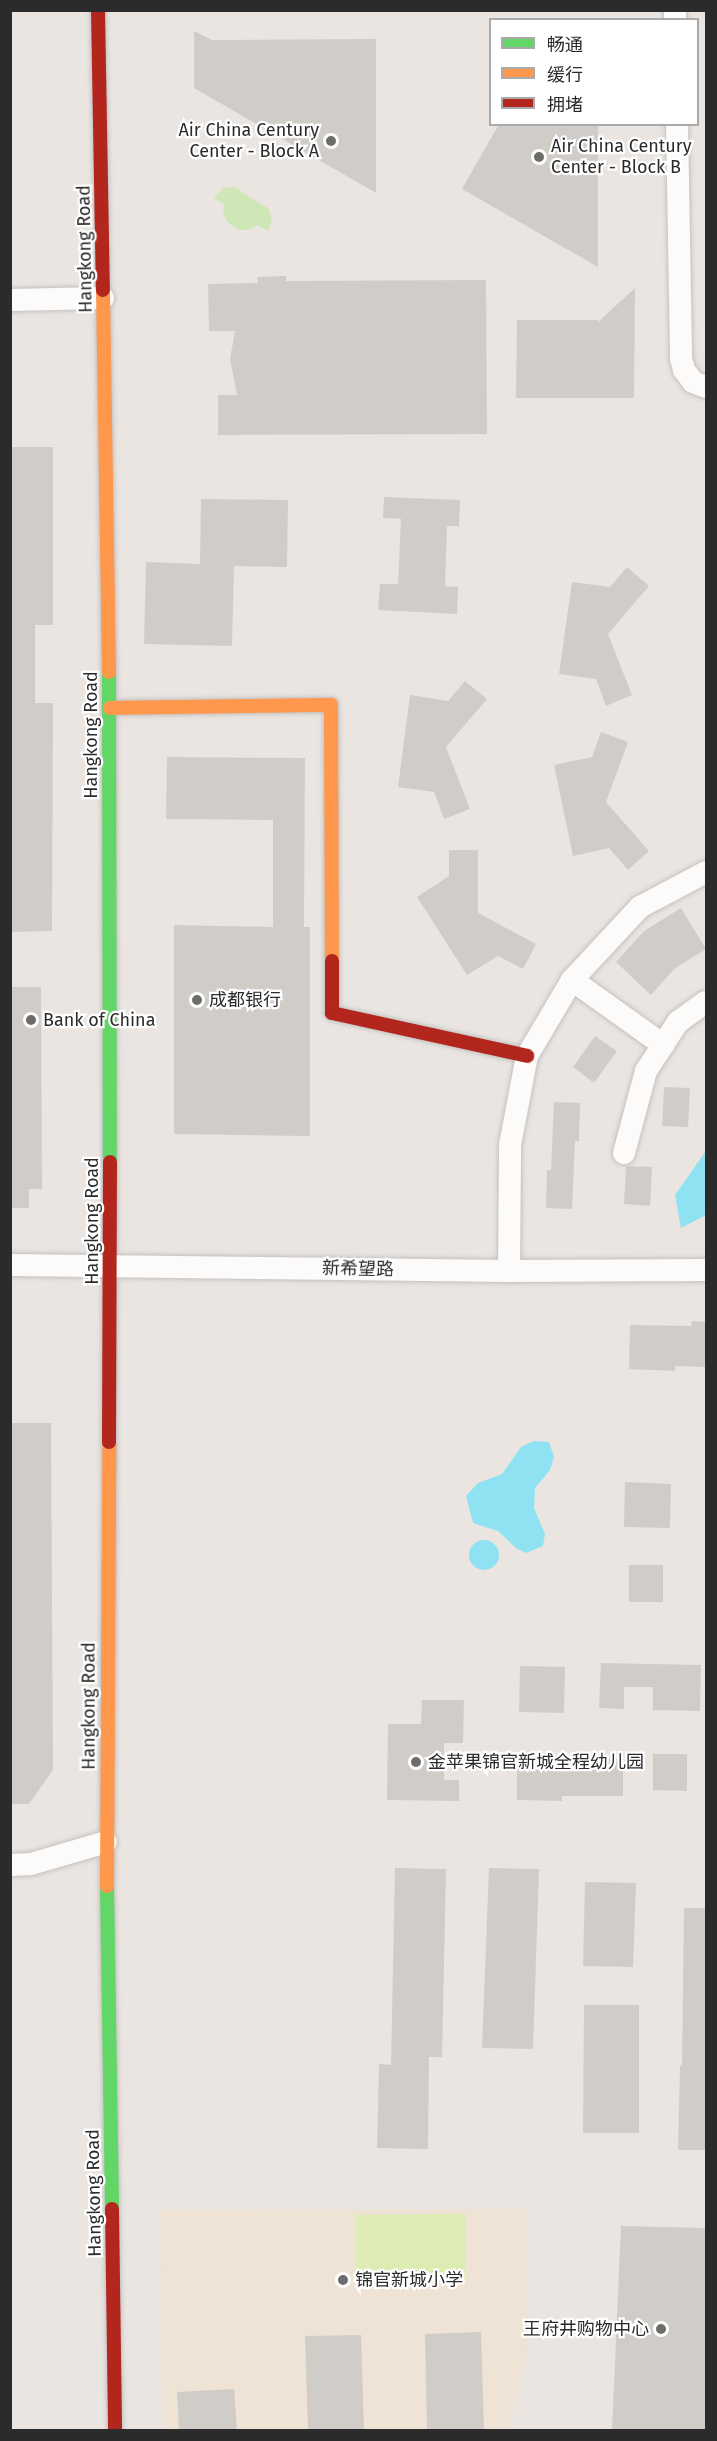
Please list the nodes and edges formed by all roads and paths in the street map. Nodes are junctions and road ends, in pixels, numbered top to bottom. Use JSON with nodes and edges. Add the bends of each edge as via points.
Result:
{"nodes":[{"id":1,"x":98,"y":10,"type":"edge"},
{"id":2,"x":677,"y":126,"type":"edge"},
{"id":3,"x":103,"y":298,"type":"junction"},
{"id":4,"x":10,"y":300,"type":"edge"},
{"id":5,"x":706,"y":387,"type":"edge"},
{"id":6,"x":110,"y":708,"type":"junction"},
{"id":7,"x":706,"y":872,"type":"edge"},
{"id":8,"x":572,"y":980,"type":"junction"},
{"id":9,"x":706,"y":1002,"type":"edge"},
{"id":10,"x":663,"y":1045,"type":"junction"},
{"id":11,"x":527,"y":1056,"type":"junction"},
{"id":12,"x":624,"y":1154,"type":"dead end"},
{"id":13,"x":10,"y":1265,"type":"edge"},
{"id":14,"x":110,"y":1265,"type":"junction"},
{"id":15,"x":706,"y":1270,"type":"edge"},
{"id":16,"x":509,"y":1271,"type":"junction"},
{"id":17,"x":106,"y":1842,"type":"junction"},
{"id":18,"x":10,"y":1865,"type":"edge"},
{"id":19,"x":115,"y":2430,"type":"edge"}],
"edges":[{"from":1,"to":3,"type":"street","name":"Hangkong Road"},
{"from":2,"to":5,"type":"street","via":[[681,358],[693,382]]},
{"from":3,"to":4,"type":"street"},
{"from":3,"to":6,"type":"street","name":"Hangkong Road"},
{"from":6,"to":11,"type":"street","via":[[331,705],[332,1013]]},
{"from":6,"to":14,"type":"street","name":"Hangkong Road"},
{"from":7,"to":8,"type":"street","via":[[640,908]]},
{"from":8,"to":10,"type":"street"},
{"from":8,"to":11,"type":"street"},
{"from":9,"to":10,"type":"street","via":[[678,1022]]},
{"from":10,"to":12,"type":"street","via":[[646,1071]]},
{"from":11,"to":16,"type":"street","via":[[510,1145]]},
{"from":13,"to":14,"type":"street","name":"新希望路"},
{"from":14,"to":16,"type":"street","name":"新希望路"},
{"from":14,"to":17,"type":"street","name":"Hangkong Road"},
{"from":15,"to":16,"type":"street","name":"新希望路"},
{"from":17,"to":18,"type":"street","via":[[31,1864]]},
{"from":17,"to":19,"type":"street","name":"Hangkong Road"}]}
